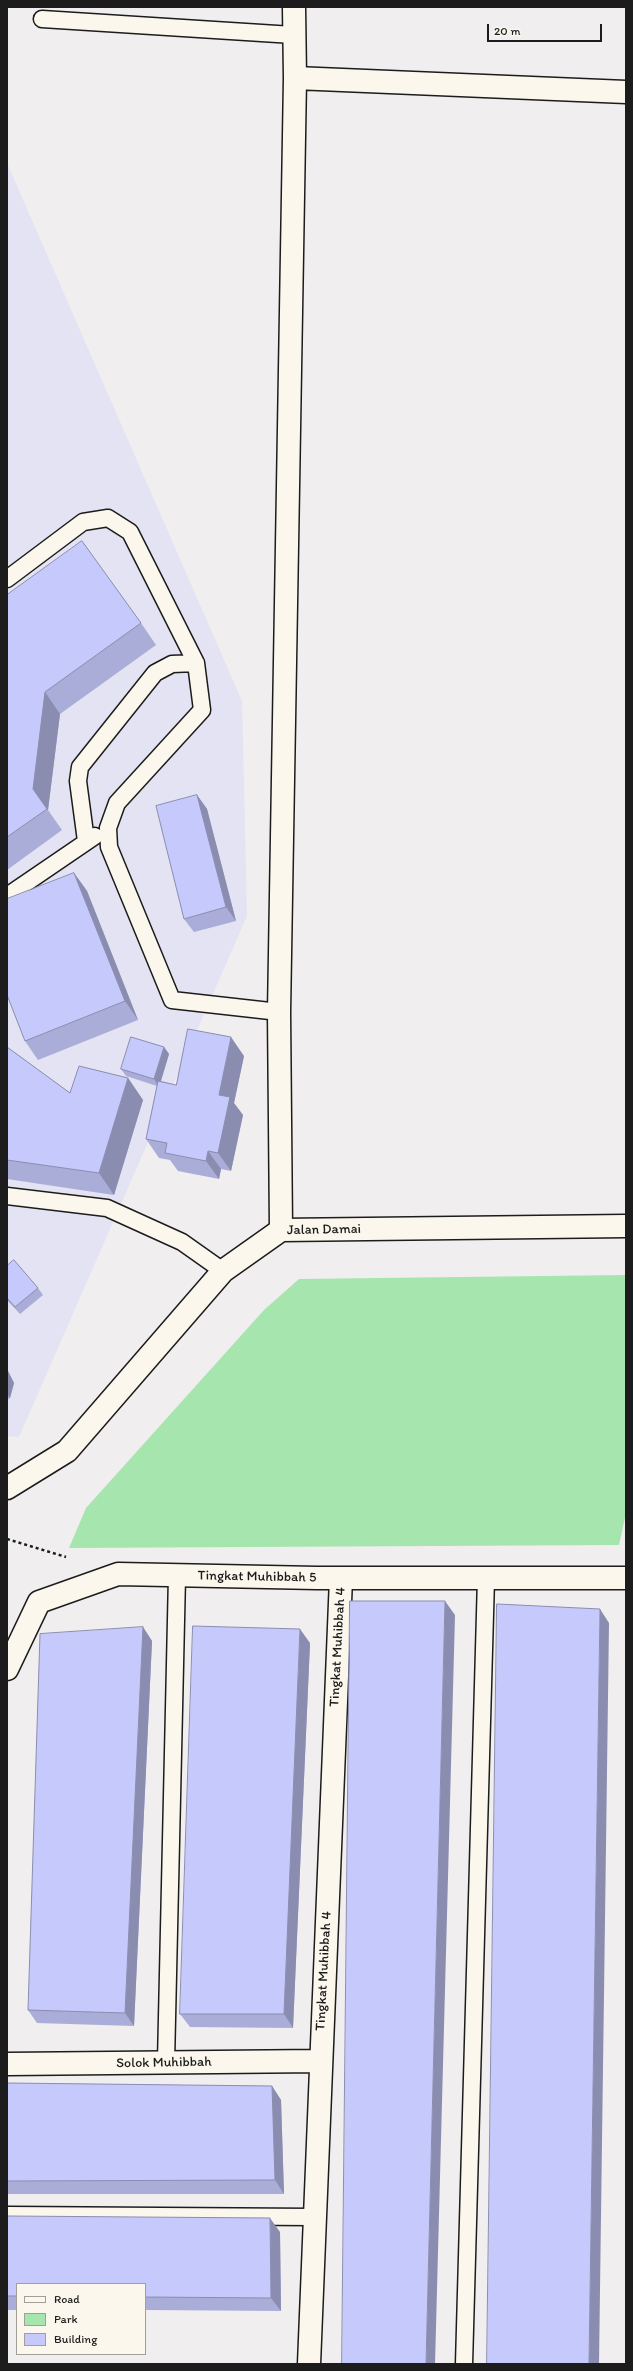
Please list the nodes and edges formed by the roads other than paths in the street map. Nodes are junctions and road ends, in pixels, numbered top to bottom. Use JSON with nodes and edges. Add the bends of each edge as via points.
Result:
{"nodes":[{"id":1,"x":294,"y":7,"type":"edge"},
{"id":2,"x":42,"y":19,"type":"dead end"},
{"id":3,"x":293,"y":35,"type":"junction"},
{"id":4,"x":295,"y":78,"type":"junction"},
{"id":5,"x":626,"y":92,"type":"edge"},
{"id":6,"x":7,"y":579,"type":"edge"},
{"id":7,"x":196,"y":663,"type":"junction"},
{"id":8,"x":108,"y":828,"type":"junction"},
{"id":9,"x":86,"y":841,"type":"junction"},
{"id":10,"x":7,"y":896,"type":"edge"},
{"id":11,"x":279,"y":1012,"type":"junction"},
{"id":12,"x":7,"y":1196,"type":"edge"},
{"id":13,"x":626,"y":1226,"type":"edge"},
{"id":14,"x":281,"y":1230,"type":"junction"},
{"id":15,"x":223,"y":1271,"type":"junction"},
{"id":16,"x":7,"y":1488,"type":"edge"},
{"id":17,"x":177,"y":1576,"type":"junction"},
{"id":18,"x":341,"y":1578,"type":"junction"},
{"id":19,"x":486,"y":1578,"type":"junction"},
{"id":20,"x":626,"y":1578,"type":"edge"},
{"id":21,"x":7,"y":1669,"type":"edge"},
{"id":22,"x":320,"y":2061,"type":"junction"},
{"id":23,"x":166,"y":2062,"type":"junction"},
{"id":24,"x":7,"y":2064,"type":"edge"},
{"id":25,"x":7,"y":2215,"type":"edge"},
{"id":26,"x":314,"y":2217,"type":"junction"},
{"id":27,"x":309,"y":2364,"type":"edge"},
{"id":28,"x":464,"y":2364,"type":"edge"}],
"edges":[{"from":1,"to":3,"type":"street"},
{"from":2,"to":3,"type":"lane"},
{"from":3,"to":4,"type":"street"},
{"from":4,"to":5,"type":"street"},
{"from":4,"to":11,"type":"street"},
{"from":6,"to":7,"type":"lane","via":[[83,522],[108,518],[130,532]]},
{"from":7,"to":8,"type":"lane","via":[[202,710],[117,803]]},
{"from":7,"to":9,"type":"lane","via":[[172,664],[155,673],[80,767],[78,781]]},
{"from":8,"to":9,"type":"lane"},
{"from":8,"to":11,"type":"lane","via":[[109,847],[172,1000]]},
{"from":9,"to":10,"type":"lane"},
{"from":11,"to":14,"type":"street"},
{"from":12,"to":15,"type":"lane","via":[[107,1208],[182,1242]]},
{"from":13,"to":14,"type":"street","name":"Jalan Damai"},
{"from":14,"to":15,"type":"street","name":"Jalan Damai"},
{"from":15,"to":16,"type":"street","name":"Jalan Damai","via":[[67,1451]]},
{"from":17,"to":18,"type":"street","name":"Tingkat Muhibbah 5"},
{"from":17,"to":21,"type":"street","name":"Tingkat Muhibbah 5","via":[[118,1574],[39,1602]]},
{"from":17,"to":23,"type":"lane"},
{"from":18,"to":19,"type":"street","name":"Tingkat Muhibbah 5"},
{"from":18,"to":22,"type":"street","name":"Tingkat Muhibbah 4"},
{"from":19,"to":20,"type":"street","name":"Tingkat Muhibbah 5"},
{"from":19,"to":28,"type":"lane"},
{"from":22,"to":23,"type":"street","name":"Solok Muhibbah"},
{"from":22,"to":26,"type":"street","name":"Tingkat Muhibbah 4"},
{"from":23,"to":24,"type":"street","name":"Solok Muhibbah"},
{"from":25,"to":26,"type":"lane"},
{"from":26,"to":27,"type":"street","name":"Tingkat Muhibbah 4"}]}
